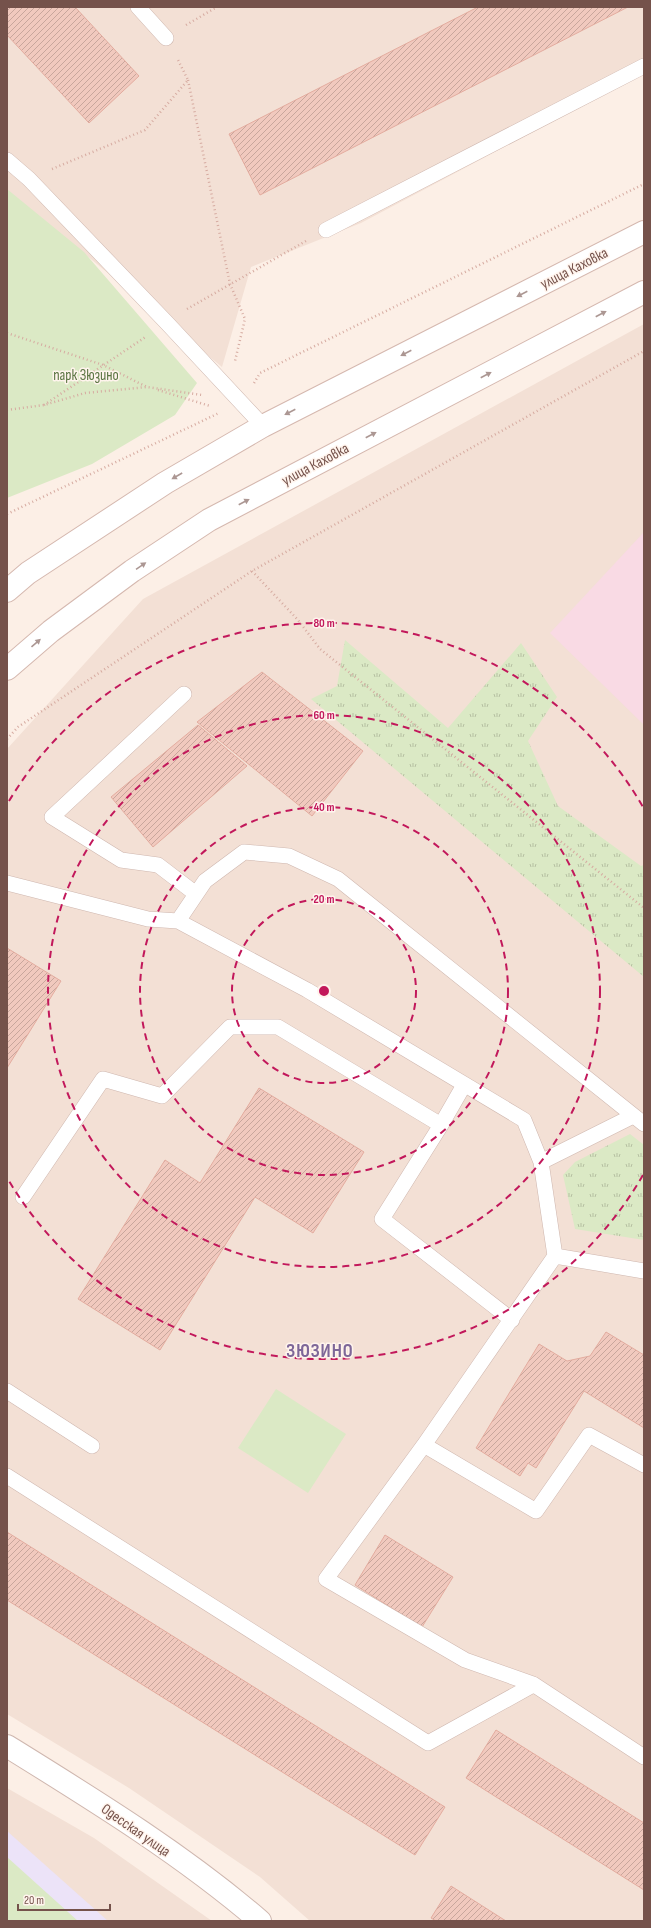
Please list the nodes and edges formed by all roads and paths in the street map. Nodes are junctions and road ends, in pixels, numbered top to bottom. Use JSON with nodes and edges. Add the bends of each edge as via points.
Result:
{"nodes":[{"id":1,"x":138,"y":7,"type":"edge"},
{"id":2,"x":217,"y":7,"type":"edge"},
{"id":3,"x":166,"y":38,"type":"junction"},
{"id":4,"x":644,"y":66,"type":"edge"},
{"id":5,"x":188,"y":80,"type":"junction"},
{"id":6,"x":7,"y":160,"type":"edge"},
{"id":7,"x":28,"y":179,"type":"junction"},
{"id":8,"x":644,"y":184,"type":"edge"},
{"id":9,"x":326,"y":230,"type":"joint"},
{"id":10,"x":644,"y":232,"type":"edge"},
{"id":11,"x":230,"y":284,"type":"junction"},
{"id":12,"x":644,"y":292,"type":"edge"},
{"id":13,"x":196,"y":304,"type":"dead end"},
{"id":14,"x":167,"y":323,"type":"junction"},
{"id":15,"x":7,"y":333,"type":"edge"},
{"id":16,"x":644,"y":351,"type":"edge"},
{"id":17,"x":103,"y":365,"type":"junction"},
{"id":18,"x":234,"y":365,"type":"dead end"},
{"id":19,"x":147,"y":387,"type":"junction"},
{"id":20,"x":241,"y":401,"type":"junction"},
{"id":21,"x":44,"y":404,"type":"junction"},
{"id":22,"x":7,"y":410,"type":"edge"},
{"id":23,"x":226,"y":410,"type":"junction"},
{"id":24,"x":263,"y":426,"type":"junction"},
{"id":25,"x":7,"y":514,"type":"edge"},
{"id":26,"x":252,"y":571,"type":"junction"},
{"id":27,"x":7,"y":591,"type":"edge"},
{"id":28,"x":7,"y":669,"type":"edge"},
{"id":29,"x":184,"y":694,"type":"dead end"},
{"id":30,"x":7,"y":739,"type":"edge"},
{"id":31,"x":7,"y":883,"type":"edge"},
{"id":32,"x":196,"y":894,"type":"junction"},
{"id":33,"x":644,"y":908,"type":"edge"},
{"id":34,"x":178,"y":921,"type":"junction"},
{"id":35,"x":464,"y":1085,"type":"junction"},
{"id":36,"x":639,"y":1120,"type":"edge"},
{"id":37,"x":441,"y":1125,"type":"junction"},
{"id":38,"x":541,"y":1162,"type":"junction"},
{"id":39,"x":23,"y":1197,"type":"dead end"},
{"id":40,"x":555,"y":1256,"type":"junction"},
{"id":41,"x":644,"y":1271,"type":"edge"},
{"id":42,"x":512,"y":1320,"type":"junction"},
{"id":43,"x":7,"y":1391,"type":"edge"},
{"id":44,"x":424,"y":1444,"type":"junction"},
{"id":45,"x":92,"y":1446,"type":"dead end"},
{"id":46,"x":644,"y":1465,"type":"edge"},
{"id":47,"x":7,"y":1476,"type":"edge"},
{"id":48,"x":533,"y":1685,"type":"junction"},
{"id":49,"x":7,"y":1746,"type":"edge"},
{"id":50,"x":644,"y":1757,"type":"edge"},
{"id":51,"x":260,"y":1921,"type":"edge"}],
"edges":[{"from":1,"to":3,"type":"lane"},
{"from":2,"to":3,"type":"path"},
{"from":3,"to":5,"type":"path"},
{"from":4,"to":9,"type":"lane"},
{"from":5,"to":7,"type":"path","via":[[145,130]]},
{"from":5,"to":11,"type":"path"},
{"from":6,"to":7,"type":"lane"},
{"from":7,"to":14,"type":"lane"},
{"from":8,"to":20,"type":"path","via":[[260,373]]},
{"from":9,"to":11,"type":"path"},
{"from":10,"to":24,"type":"main road","name":"улица Каховка","one_way":true},
{"from":11,"to":13,"type":"path"},
{"from":11,"to":18,"type":"path","via":[[245,319]]},
{"from":28,"to":12,"type":"main road","name":"улица Каховка","one_way":true,"via":[[51,631],[132,571],[209,520]]},
{"from":14,"to":17,"type":"path"},
{"from":14,"to":20,"type":"lane"},
{"from":15,"to":17,"type":"path"},
{"from":16,"to":26,"type":"path"},
{"from":17,"to":19,"type":"path"},
{"from":17,"to":21,"type":"path"},
{"from":19,"to":20,"type":"path"},
{"from":19,"to":21,"type":"path","via":[[85,393]]},
{"from":19,"to":23,"type":"path"},
{"from":20,"to":23,"type":"path"},
{"from":20,"to":24,"type":"lane"},
{"from":21,"to":22,"type":"path"},
{"from":23,"to":25,"type":"path"},
{"from":24,"to":27,"type":"main road","name":"улица Каховка","one_way":true,"via":[[165,482],[28,573]]},
{"from":26,"to":30,"type":"path","via":[[18,727]]},
{"from":26,"to":33,"type":"path","via":[[298,620],[320,649]]},
{"from":29,"to":32,"type":"lane","via":[[52,817],[121,860],[158,865]]},
{"from":31,"to":34,"type":"lane","via":[[148,919]]},
{"from":32,"to":34,"type":"lane"},
{"from":32,"to":36,"type":"lane","via":[[204,881],[244,852],[289,856],[338,879]]},
{"from":34,"to":35,"type":"lane","via":[[307,990]]},
{"from":35,"to":37,"type":"lane"},
{"from":35,"to":38,"type":"lane","via":[[524,1120]]},
{"from":36,"to":38,"type":"lane"},
{"from":37,"to":39,"type":"lane","via":[[278,1027],[230,1027],[162,1096],[103,1079]]},
{"from":37,"to":42,"type":"lane","via":[[382,1219]]},
{"from":38,"to":40,"type":"lane"},
{"from":40,"to":41,"type":"lane"},
{"from":40,"to":42,"type":"lane"},
{"from":42,"to":44,"type":"lane"},
{"from":43,"to":45,"type":"lane"},
{"from":44,"to":46,"type":"lane","via":[[536,1511],[590,1435]]},
{"from":44,"to":48,"type":"lane","via":[[326,1579],[465,1660]]},
{"from":47,"to":48,"type":"lane","via":[[428,1743]]},
{"from":48,"to":50,"type":"lane"},
{"from":49,"to":51,"type":"main road","name":"Одесская улица","via":[[114,1813],[236,1900]]}]}
